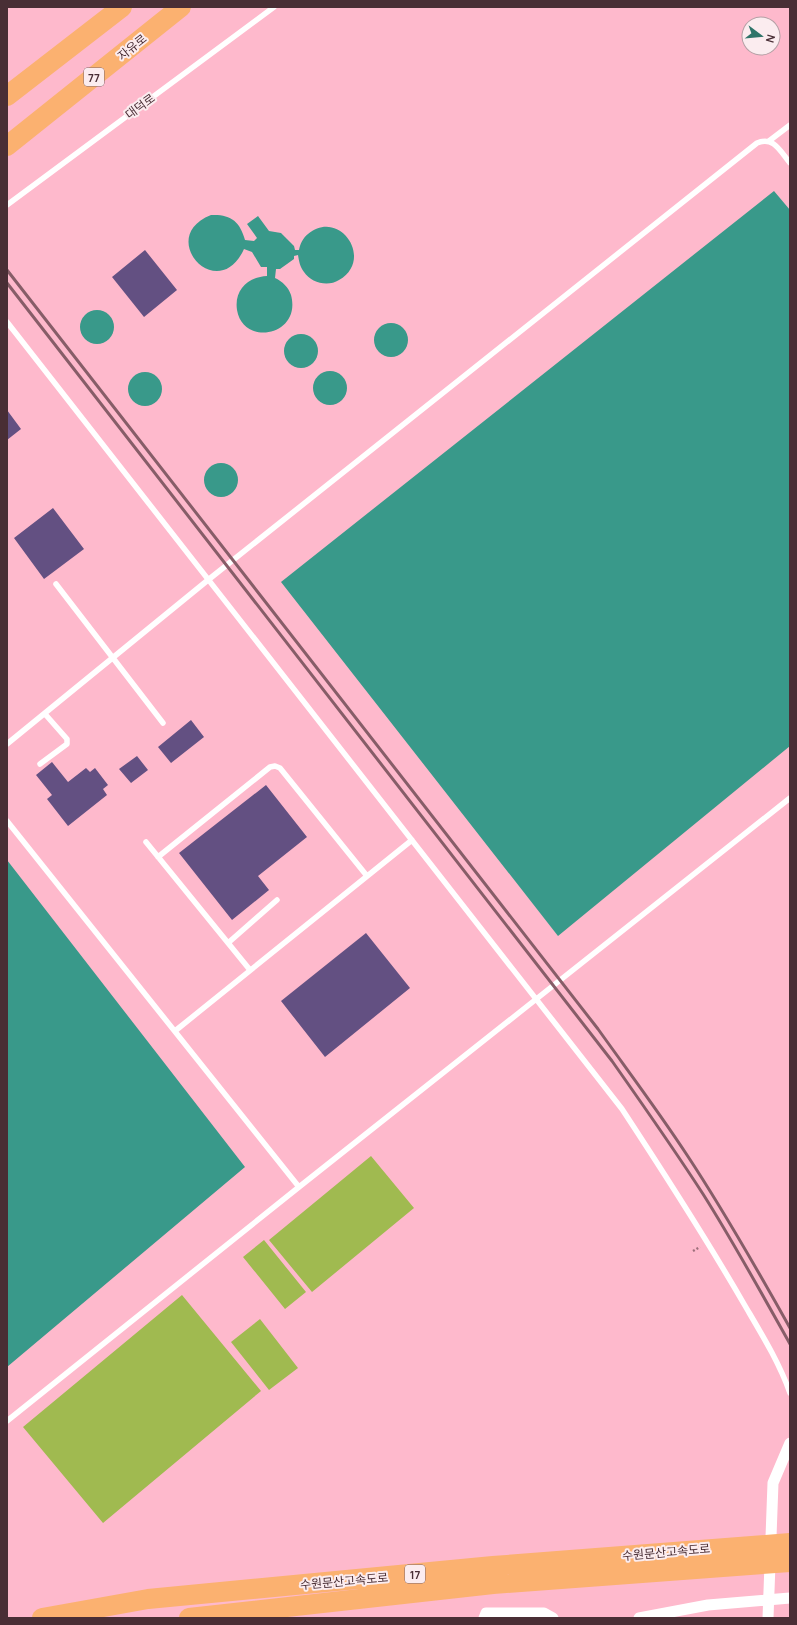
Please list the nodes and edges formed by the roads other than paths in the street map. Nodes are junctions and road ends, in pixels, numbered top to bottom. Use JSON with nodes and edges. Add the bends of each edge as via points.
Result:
{"nodes":[{"id":1,"x":122,"y":7,"type":"edge"},
{"id":2,"x":181,"y":7,"type":"edge"},
{"id":3,"x":191,"y":7,"type":"edge"},
{"id":4,"x":274,"y":7,"type":"edge"},
{"id":5,"x":165,"y":20,"type":"junction"},
{"id":6,"x":7,"y":96,"type":"edge"},
{"id":7,"x":790,"y":125,"type":"edge"},
{"id":8,"x":769,"y":141,"type":"junction"},
{"id":9,"x":7,"y":146,"type":"edge"},
{"id":10,"x":790,"y":163,"type":"edge"},
{"id":11,"x":7,"y":205,"type":"edge"},
{"id":12,"x":7,"y":322,"type":"edge"},
{"id":13,"x":208,"y":580,"type":"junction"},
{"id":14,"x":56,"y":584,"type":"dead end"},
{"id":15,"x":112,"y":659,"type":"junction"},
{"id":16,"x":45,"y":714,"type":"junction"},
{"id":17,"x":163,"y":723,"type":"dead end"},
{"id":18,"x":7,"y":744,"type":"edge"},
{"id":19,"x":40,"y":764,"type":"dead end"},
{"id":20,"x":790,"y":798,"type":"edge"},
{"id":21,"x":7,"y":821,"type":"edge"},
{"id":22,"x":412,"y":840,"type":"junction"},
{"id":23,"x":146,"y":842,"type":"dead end"},
{"id":24,"x":158,"y":857,"type":"junction"},
{"id":25,"x":367,"y":876,"type":"junction"},
{"id":26,"x":277,"y":900,"type":"dead end"},
{"id":27,"x":228,"y":943,"type":"junction"},
{"id":28,"x":250,"y":970,"type":"junction"},
{"id":29,"x":536,"y":1000,"type":"junction"},
{"id":30,"x":175,"y":1031,"type":"junction"},
{"id":31,"x":299,"y":1187,"type":"junction"},
{"id":32,"x":790,"y":1393,"type":"edge"},
{"id":33,"x":7,"y":1421,"type":"edge"},
{"id":34,"x":790,"y":1444,"type":"edge"},
{"id":35,"x":790,"y":1543,"type":"edge"},
{"id":36,"x":790,"y":1562,"type":"edge"},
{"id":37,"x":790,"y":1598,"type":"edge"},
{"id":38,"x":485,"y":1616,"type":"edge"},
{"id":39,"x":42,"y":1618,"type":"edge"},
{"id":40,"x":189,"y":1618,"type":"edge"},
{"id":41,"x":553,"y":1618,"type":"edge"},
{"id":42,"x":639,"y":1618,"type":"edge"},
{"id":43,"x":768,"y":1618,"type":"edge"}],
"edges":[{"from":1,"to":6,"type":"highway"},
{"from":2,"to":5,"type":"highway","name":"자유로","number":"77"},
{"from":3,"to":5,"type":"highway"},
{"from":4,"to":11,"type":"lane","name":"대덕로"},
{"from":5,"to":9,"type":"highway","name":"자유로","number":"77"},
{"from":7,"to":8,"type":"lane"},
{"from":8,"to":10,"type":"lane","via":[[775,144]]},
{"from":8,"to":13,"type":"lane","via":[[757,143]]},
{"from":12,"to":13,"type":"lane"},
{"from":13,"to":15,"type":"lane"},
{"from":13,"to":22,"type":"lane"},
{"from":14,"to":15,"type":"lane"},
{"from":15,"to":16,"type":"lane"},
{"from":15,"to":17,"type":"lane"},
{"from":16,"to":18,"type":"lane"},
{"from":16,"to":19,"type":"lane","via":[[67,741]]},
{"from":20,"to":29,"type":"lane"},
{"from":21,"to":30,"type":"lane"},
{"from":22,"to":25,"type":"lane"},
{"from":22,"to":29,"type":"lane"},
{"from":23,"to":24,"type":"lane"},
{"from":24,"to":25,"type":"lane","via":[[270,767],[275,766],[280,768]]},
{"from":24,"to":27,"type":"lane"},
{"from":25,"to":28,"type":"lane"},
{"from":26,"to":27,"type":"lane"},
{"from":27,"to":28,"type":"lane"},
{"from":28,"to":30,"type":"lane"},
{"from":29,"to":31,"type":"lane"},
{"from":29,"to":32,"type":"lane","via":[[622,1109],[681,1198],[783,1373]]},
{"from":30,"to":31,"type":"lane"},
{"from":31,"to":33,"type":"lane"},
{"from":34,"to":43,"type":"street","via":[[774,1483]]},
{"from":35,"to":39,"type":"highway","name":"수원문산고속도로","number":"17","via":[[493,1566],[148,1599]]},
{"from":36,"to":40,"type":"highway","name":"수원문산고속도로","number":"17","via":[[493,1584]]},
{"from":37,"to":42,"type":"street","via":[[708,1605]]},
{"from":38,"to":41,"type":"street","via":[[544,1613]]}]}
